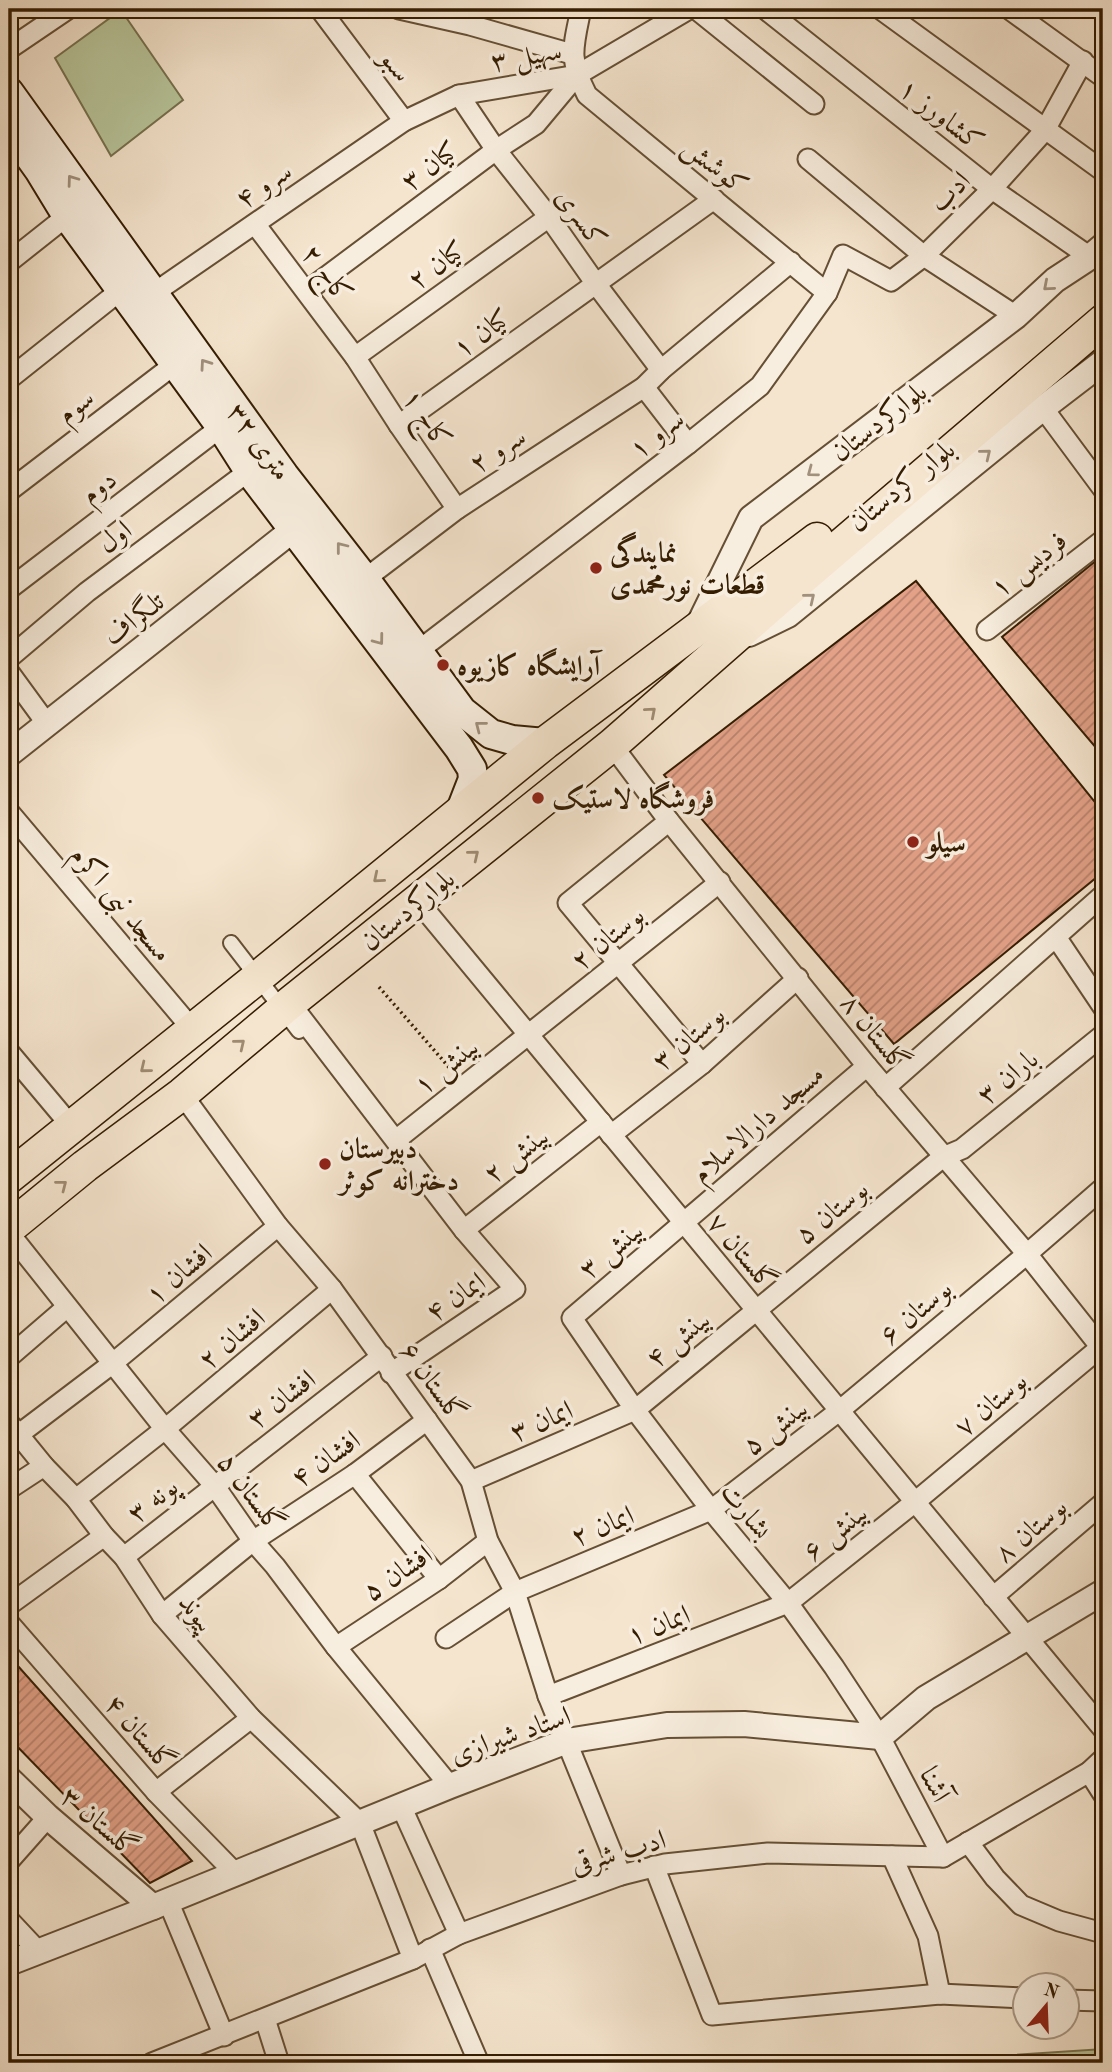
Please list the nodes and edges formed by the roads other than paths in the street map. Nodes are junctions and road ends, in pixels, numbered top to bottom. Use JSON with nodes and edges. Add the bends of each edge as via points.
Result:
{"nodes":[{"id":1,"x":68,"y":9,"type":"edge"},
{"id":2,"x":320,"y":9,"type":"edge"},
{"id":3,"x":400,"y":9,"type":"edge"},
{"id":4,"x":581,"y":9,"type":"edge"},
{"id":5,"x":689,"y":9,"type":"edge"},
{"id":6,"x":696,"y":9,"type":"edge"},
{"id":7,"x":765,"y":9,"type":"edge"},
{"id":8,"x":1009,"y":9,"type":"edge"},
{"id":9,"x":882,"y":10,"type":"edge"},
{"id":10,"x":472,"y":17,"type":"edge"},
{"id":11,"x":9,"y":49,"type":"edge"},
{"id":12,"x":572,"y":54,"type":"junction"},
{"id":13,"x":1083,"y":61,"type":"junction"},
{"id":14,"x":577,"y":75,"type":"junction"},
{"id":15,"x":1103,"y":77,"type":"edge"},
{"id":16,"x":9,"y":92,"type":"edge"},
{"id":17,"x":459,"y":95,"type":"junction"},
{"id":18,"x":814,"y":104,"type":"dead end"},
{"id":19,"x":404,"y":121,"type":"junction"},
{"id":20,"x":1045,"y":130,"type":"junction"},
{"id":21,"x":10,"y":133,"type":"edge"},
{"id":22,"x":496,"y":150,"type":"junction"},
{"id":23,"x":808,"y":159,"type":"dead end"},
{"id":24,"x":1103,"y":171,"type":"edge"},
{"id":25,"x":992,"y":189,"type":"junction"},
{"id":26,"x":714,"y":199,"type":"junction"},
{"id":27,"x":67,"y":216,"type":"junction"},
{"id":28,"x":549,"y":217,"type":"junction"},
{"id":29,"x":255,"y":223,"type":"junction"},
{"id":30,"x":1096,"y":252,"type":"edge"},
{"id":31,"x":924,"y":256,"type":"junction"},
{"id":32,"x":9,"y":262,"type":"edge"},
{"id":33,"x":791,"y":262,"type":"junction"},
{"id":34,"x":891,"y":281,"type":"joint"},
{"id":35,"x":596,"y":284,"type":"junction"},
{"id":36,"x":121,"y":290,"type":"junction"},
{"id":37,"x":307,"y":291,"type":"junction"},
{"id":38,"x":154,"y":293,"type":"junction"},
{"id":39,"x":827,"y":293,"type":"junction"},
{"id":40,"x":1103,"y":301,"type":"edge"},
{"id":41,"x":1016,"y":316,"type":"junction"},
{"id":42,"x":1103,"y":321,"type":"edge"},
{"id":43,"x":355,"y":357,"type":"junction"},
{"id":44,"x":1103,"y":362,"type":"edge"},
{"id":45,"x":175,"y":364,"type":"junction"},
{"id":46,"x":661,"y":370,"type":"junction"},
{"id":47,"x":9,"y":379,"type":"edge"},
{"id":48,"x":643,"y":387,"type":"junction"},
{"id":49,"x":1043,"y":408,"type":"junction"},
{"id":50,"x":399,"y":425,"type":"junction"},
{"id":51,"x":221,"y":427,"type":"junction"},
{"id":52,"x":688,"y":444,"type":"junction"},
{"id":53,"x":249,"y":471,"type":"junction"},
{"id":54,"x":1103,"y":489,"type":"edge"},
{"id":55,"x":9,"y":491,"type":"edge"},
{"id":56,"x":457,"y":509,"type":"junction"},
{"id":57,"x":294,"y":529,"type":"junction"},
{"id":58,"x":1103,"y":540,"type":"edge"},
{"id":59,"x":365,"y":579,"type":"junction"},
{"id":60,"x":9,"y":589,"type":"edge"},
{"id":61,"x":988,"y":630,"type":"dead end"},
{"id":62,"x":695,"y":632,"type":"junction"},
{"id":63,"x":730,"y":643,"type":"junction"},
{"id":64,"x":418,"y":651,"type":"junction"},
{"id":65,"x":13,"y":655,"type":"edge"},
{"id":66,"x":9,"y":672,"type":"edge"},
{"id":67,"x":47,"y":724,"type":"junction"},
{"id":68,"x":545,"y":743,"type":"junction"},
{"id":69,"x":612,"y":745,"type":"junction"},
{"id":70,"x":9,"y":754,"type":"edge"},
{"id":71,"x":461,"y":810,"type":"junction"},
{"id":72,"x":9,"y":812,"type":"edge"},
{"id":73,"x":669,"y":821,"type":"junction"},
{"id":74,"x":720,"y":882,"type":"junction"},
{"id":75,"x":1103,"y":895,"type":"edge"},
{"id":76,"x":417,"y":900,"type":"junction"},
{"id":77,"x":1056,"y":937,"type":"junction"},
{"id":78,"x":231,"y":943,"type":"dead end"},
{"id":79,"x":618,"y":964,"type":"junction"},
{"id":80,"x":257,"y":978,"type":"junction"},
{"id":81,"x":797,"y":978,"type":"junction"},
{"id":82,"x":1103,"y":1007,"type":"edge"},
{"id":83,"x":291,"y":1015,"type":"junction"},
{"id":84,"x":193,"y":1030,"type":"junction"},
{"id":85,"x":528,"y":1034,"type":"junction"},
{"id":86,"x":1103,"y":1035,"type":"edge"},
{"id":87,"x":9,"y":1052,"type":"edge"},
{"id":88,"x":702,"y":1064,"type":"junction"},
{"id":89,"x":867,"y":1066,"type":"junction"},
{"id":90,"x":885,"y":1088,"type":"junction"},
{"id":91,"x":182,"y":1094,"type":"junction"},
{"id":92,"x":72,"y":1127,"type":"junction"},
{"id":93,"x":606,"y":1129,"type":"junction"},
{"id":94,"x":396,"y":1140,"type":"junction"},
{"id":95,"x":943,"y":1157,"type":"junction"},
{"id":96,"x":9,"y":1177,"type":"edge"},
{"id":97,"x":1103,"y":1188,"type":"edge"},
{"id":98,"x":684,"y":1223,"type":"junction"},
{"id":99,"x":278,"y":1226,"type":"junction"},
{"id":100,"x":464,"y":1230,"type":"junction"},
{"id":101,"x":9,"y":1231,"type":"edge"},
{"id":102,"x":1027,"y":1254,"type":"junction"},
{"id":103,"x":332,"y":1289,"type":"junction"},
{"id":104,"x":67,"y":1307,"type":"junction"},
{"id":105,"x":755,"y":1309,"type":"junction"},
{"id":106,"x":572,"y":1318,"type":"joint"},
{"id":107,"x":1102,"y":1349,"type":"edge"},
{"id":108,"x":9,"y":1357,"type":"edge"},
{"id":109,"x":113,"y":1363,"type":"junction"},
{"id":110,"x":386,"y":1365,"type":"junction"},
{"id":111,"x":635,"y":1410,"type":"junction"},
{"id":112,"x":839,"y":1411,"type":"junction"},
{"id":113,"x":427,"y":1420,"type":"junction"},
{"id":114,"x":14,"y":1429,"type":"edge"},
{"id":115,"x":166,"y":1429,"type":"junction"},
{"id":116,"x":44,"y":1466,"type":"junction"},
{"id":117,"x":355,"y":1474,"type":"junction"},
{"id":118,"x":471,"y":1481,"type":"junction"},
{"id":119,"x":214,"y":1485,"type":"junction"},
{"id":120,"x":9,"y":1489,"type":"edge"},
{"id":121,"x":76,"y":1499,"type":"junction"},
{"id":122,"x":915,"y":1502,"type":"junction"},
{"id":123,"x":1103,"y":1503,"type":"edge"},
{"id":124,"x":711,"y":1510,"type":"junction"},
{"id":125,"x":104,"y":1536,"type":"junction"},
{"id":126,"x":253,"y":1541,"type":"junction"},
{"id":127,"x":488,"y":1541,"type":"junction"},
{"id":128,"x":124,"y":1557,"type":"junction"},
{"id":129,"x":439,"y":1579,"type":"junction"},
{"id":130,"x":515,"y":1592,"type":"junction"},
{"id":131,"x":1103,"y":1592,"type":"edge"},
{"id":132,"x":993,"y":1597,"type":"junction"},
{"id":133,"x":788,"y":1603,"type":"junction"},
{"id":134,"x":9,"y":1605,"type":"edge"},
{"id":135,"x":162,"y":1615,"type":"junction"},
{"id":136,"x":9,"y":1623,"type":"edge"},
{"id":137,"x":446,"y":1638,"type":"dead end"},
{"id":138,"x":1027,"y":1638,"type":"junction"},
{"id":139,"x":336,"y":1647,"type":"junction"},
{"id":140,"x":548,"y":1696,"type":"junction"},
{"id":141,"x":251,"y":1718,"type":"junction"},
{"id":142,"x":1103,"y":1729,"type":"edge"},
{"id":143,"x":880,"y":1737,"type":"junction"},
{"id":144,"x":567,"y":1741,"type":"junction"},
{"id":145,"x":1096,"y":1766,"type":"edge"},
{"id":146,"x":9,"y":1779,"type":"edge"},
{"id":147,"x":450,"y":1786,"type":"junction"},
{"id":148,"x":156,"y":1792,"type":"junction"},
{"id":149,"x":1103,"y":1794,"type":"edge"},
{"id":150,"x":401,"y":1805,"type":"junction"},
{"id":151,"x":48,"y":1817,"type":"junction"},
{"id":152,"x":360,"y":1823,"type":"junction"},
{"id":153,"x":968,"y":1842,"type":"junction"},
{"id":154,"x":892,"y":1856,"type":"junction"},
{"id":155,"x":943,"y":1857,"type":"junction"},
{"id":156,"x":9,"y":1861,"type":"edge"},
{"id":157,"x":654,"y":1866,"type":"junction"},
{"id":158,"x":236,"y":1874,"type":"junction"},
{"id":159,"x":621,"y":1875,"type":"junction"},
{"id":160,"x":161,"y":1904,"type":"junction"},
{"id":161,"x":9,"y":1920,"type":"edge"},
{"id":162,"x":1103,"y":1933,"type":"edge"},
{"id":163,"x":459,"y":1934,"type":"junction"},
{"id":164,"x":430,"y":1949,"type":"junction"},
{"id":165,"x":39,"y":1952,"type":"junction"},
{"id":166,"x":412,"y":1959,"type":"junction"},
{"id":167,"x":9,"y":1963,"type":"edge"},
{"id":168,"x":940,"y":1994,"type":"junction"},
{"id":169,"x":1010,"y":1997,"type":"edge"},
{"id":170,"x":1080,"y":2000,"type":"edge"},
{"id":171,"x":1103,"y":2001,"type":"edge"},
{"id":172,"x":265,"y":2019,"type":"junction"},
{"id":173,"x":224,"y":2036,"type":"junction"},
{"id":174,"x":478,"y":2061,"type":"dead end"},
{"id":175,"x":152,"y":2063,"type":"edge"},
{"id":176,"x":279,"y":2063,"type":"edge"}],
"edges":[{"from":1,"to":11,"type":"street"},
{"from":2,"to":19,"type":"street","name":"سبو"},
{"from":3,"to":10,"type":"street"},
{"from":4,"to":12,"type":"street"},
{"from":5,"to":14,"type":"street","name":"سهیل ۳"},
{"from":6,"to":18,"type":"street"},
{"from":7,"to":25,"type":"street","name":"کشاورز ۱"},
{"from":8,"to":13,"type":"street"},
{"from":9,"to":20,"type":"street"},
{"from":10,"to":12,"type":"street"},
{"from":12,"to":14,"type":"street"},
{"from":13,"to":15,"type":"street"},
{"from":13,"to":20,"type":"street","name":"ادب"},
{"from":14,"to":17,"type":"street","name":"سهیل ۳"},
{"from":14,"to":22,"type":"street","name":"کیان ۳","via":[[536,124]]},
{"from":14,"to":26,"type":"street","name":"کوشش","via":[[587,95]]},
{"from":38,"to":16,"type":"main road","name":"۳۲ متری","one_way":true},
{"from":17,"to":19,"type":"street","name":"سهیل ۳"},
{"from":17,"to":22,"type":"street","name":"کسری"},
{"from":19,"to":29,"type":"street","name":"سرو ۴"},
{"from":20,"to":24,"type":"street"},
{"from":20,"to":25,"type":"street","name":"ادب"},
{"from":21,"to":27,"type":"main road","name":"۳۲ متری"},
{"from":22,"to":28,"type":"street","name":"کسری"},
{"from":22,"to":37,"type":"street","name":"کیان ۳"},
{"from":23,"to":31,"type":"street"},
{"from":25,"to":30,"type":"street","name":"کشاورز ۱"},
{"from":25,"to":31,"type":"street","name":"ادب"},
{"from":26,"to":33,"type":"street","name":"کوشش"},
{"from":26,"to":35,"type":"street","name":"کیان ۱"},
{"from":27,"to":32,"type":"street"},
{"from":27,"to":36,"type":"main road","name":"۳۲ متری"},
{"from":28,"to":35,"type":"street","name":"کسری"},
{"from":28,"to":43,"type":"street","name":"کیان ۲"},
{"from":29,"to":37,"type":"street","name":"کاج ۲"},
{"from":29,"to":38,"type":"street","name":"سرو ۴"},
{"from":30,"to":41,"type":"street","name":"بلوارکردستان","one_way":true,"via":[[1055,280]]},
{"from":31,"to":34,"type":"street","name":"ادب"},
{"from":31,"to":41,"type":"street"},
{"from":33,"to":39,"type":"street","name":"کوشش"},
{"from":33,"to":46,"type":"street","name":"سرو ۲"},
{"from":34,"to":39,"type":"street","name":"سرو ۱","via":[[843,255]]},
{"from":35,"to":46,"type":"street","name":"کسری"},
{"from":35,"to":50,"type":"street","name":"کیان ۱"},
{"from":36,"to":45,"type":"main road","name":"۳۲ متری"},
{"from":36,"to":47,"type":"street"},
{"from":37,"to":43,"type":"street","name":"کاج ۲"},
{"from":59,"to":38,"type":"main road","name":"۳۲ متری","one_way":true},
{"from":39,"to":52,"type":"street","name":"سرو ۱","via":[[760,386]]},
{"from":40,"to":62,"type":"main road","name":"بلوارکردستان","via":[[801,552]]},
{"from":41,"to":62,"type":"street","name":"بلوارکردستان","one_way":true,"via":[[751,518]]},
{"from":42,"to":63,"type":"main road","name":"بلوارکردستان"},
{"from":43,"to":50,"type":"street","name":"کاج ۱"},
{"from":44,"to":49,"type":"street","name":"بلوار کردستان"},
{"from":45,"to":51,"type":"main road","name":"۳۲ متری"},
{"from":45,"to":55,"type":"street","name":"سوم"},
{"from":46,"to":48,"type":"street","name":"سرو ۲"},
{"from":48,"to":52,"type":"street"},
{"from":48,"to":56,"type":"street","name":"سرو ۲"},
{"from":49,"to":54,"type":"street"},
{"from":63,"to":49,"type":"street","name":"بلوار کردستان","one_way":true,"via":[[789,615]]},
{"from":50,"to":56,"type":"street","name":"کاج ۱"},
{"from":51,"to":53,"type":"main road","name":"۳۲ متری"},
{"from":51,"to":60,"type":"street","name":"دوم"},
{"from":52,"to":64,"type":"street","name":"سرو ۱"},
{"from":53,"to":57,"type":"main road","name":"۳۲ متری"},
{"from":53,"to":65,"type":"street","name":"اول","via":[[87,592]]},
{"from":56,"to":59,"type":"street","name":"سرو ۲"},
{"from":57,"to":67,"type":"street","name":"تلگراف"},
{"from":57,"to":71,"type":"main road","name":"۳۲ متری","one_way":true,"via":[[472,769]]},
{"from":58,"to":61,"type":"street","name":"فردیس ۱"},
{"from":59,"to":64,"type":"main road","name":"۳۲ متری"},
{"from":62,"to":68,"type":"main road","name":"بلوارکردستان"},
{"from":69,"to":63,"type":"main road","name":"بلوارکردستان","one_way":true},
{"from":68,"to":64,"type":"main road","name":"۳۲ متری","one_way":true,"via":[[491,734],[462,711]]},
{"from":66,"to":67,"type":"street"},
{"from":67,"to":70,"type":"street","name":"تلگراف"},
{"from":68,"to":71,"type":"main road","name":"بلوارکردستان"},
{"from":69,"to":73,"type":"street","name":"گلستان ۸"},
{"from":76,"to":69,"type":"main road","name":"بلوارکردستان","one_way":true},
{"from":71,"to":80,"type":"main road","name":"بلوارکردستان","one_way":true},
{"from":72,"to":84,"type":"street","name":"مسجد نبی اکرم"},
{"from":73,"to":74,"type":"street","name":"گلستان ۸"},
{"from":73,"to":79,"type":"street","via":[[568,903]]},
{"from":74,"to":79,"type":"street","name":"بوستان ۲"},
{"from":74,"to":81,"type":"street","name":"گلستان ۸"},
{"from":75,"to":77,"type":"street"},
{"from":76,"to":83,"type":"main road","name":"بلوارکردستان"},
{"from":76,"to":85,"type":"street","name":"گلستان ۷"},
{"from":77,"to":82,"type":"street"},
{"from":77,"to":90,"type":"street"},
{"from":78,"to":80,"type":"street"},
{"from":79,"to":85,"type":"street","name":"بوستان ۲"},
{"from":79,"to":88,"type":"street"},
{"from":80,"to":83,"type":"street"},
{"from":80,"to":84,"type":"main road","name":"بلوارکردستان"},
{"from":81,"to":88,"type":"street","name":"بوستان ۳"},
{"from":81,"to":89,"type":"street","name":"گلستان ۸"},
{"from":91,"to":83,"type":"main road","name":"بلوارکردستان","one_way":true},
{"from":83,"to":94,"type":"street"},
{"from":84,"to":92,"type":"main road","name":"بلوارکردستان","one_way":true},
{"from":85,"to":93,"type":"street","name":"گلستان ۷"},
{"from":85,"to":94,"type":"street","name":"بینش ۱"},
{"from":86,"to":95,"type":"street","name":"باران ۳","via":[[962,1149]]},
{"from":87,"to":92,"type":"street"},
{"from":88,"to":93,"type":"street","name":"بوستان ۳"},
{"from":89,"to":90,"type":"street","name":"گلستان ۸"},
{"from":89,"to":98,"type":"street","name":"مسجد دارالاسلام"},
{"from":90,"to":95,"type":"street","name":"گلستان ۸"},
{"from":91,"to":99,"type":"street","name":"گلستان ۶"},
{"from":101,"to":91,"type":"main road","name":"بلوارکردستان","one_way":true},
{"from":92,"to":96,"type":"main road","name":"بلوارکردستان"},
{"from":93,"to":98,"type":"street","name":"گلستان ۷"},
{"from":93,"to":100,"type":"street","name":"بینش ۲"},
{"from":94,"to":100,"type":"street"},
{"from":95,"to":102,"type":"street","name":"گلستان ۸"},
{"from":95,"to":105,"type":"street","name":"بوستان ۵"},
{"from":97,"to":102,"type":"street","name":"بوستان ۶"},
{"from":98,"to":105,"type":"street","name":"گلستان ۷"},
{"from":98,"to":106,"type":"street","name":"بینش ۳"},
{"from":99,"to":103,"type":"street","name":"گلستان ۶"},
{"from":99,"to":109,"type":"street","name":"افشان ۱"},
{"from":100,"to":110,"type":"street","name":"ایمان ۴","via":[[515,1289]]},
{"from":101,"to":104,"type":"street","name":"گلستان ۵"},
{"from":102,"to":107,"type":"street","name":"گلستان ۸"},
{"from":102,"to":112,"type":"street","name":"بوستان ۶"},
{"from":103,"to":110,"type":"street","name":"گلستان ۶"},
{"from":103,"to":115,"type":"street","name":"افشان ۲"},
{"from":104,"to":108,"type":"street"},
{"from":104,"to":109,"type":"street","name":"گلستان ۵"},
{"from":105,"to":111,"type":"street","name":"بینش ۴"},
{"from":105,"to":112,"type":"street","name":"گلستان ۷"},
{"from":106,"to":111,"type":"street","name":"بشارت"},
{"from":107,"to":122,"type":"street","name":"بوستان ۷"},
{"from":109,"to":114,"type":"street","name":"افشان ۱"},
{"from":109,"to":115,"type":"street","name":"گلستان ۵"},
{"from":110,"to":113,"type":"street","name":"گلستان ۶"},
{"from":110,"to":119,"type":"street","name":"افشان ۳"},
{"from":111,"to":118,"type":"street","name":"ایمان ۳"},
{"from":111,"to":124,"type":"street","name":"بشارت"},
{"from":112,"to":122,"type":"street","name":"گلستان ۷"},
{"from":112,"to":124,"type":"street","name":"بینش ۵"},
{"from":113,"to":117,"type":"street","name":"افشان ۴"},
{"from":113,"to":118,"type":"street","name":"گلستان ۶"},
{"from":114,"to":116,"type":"street","name":"پیوند"},
{"from":115,"to":119,"type":"street","name":"گلستان ۵"},
{"from":115,"to":121,"type":"street","name":"افشان ۲"},
{"from":116,"to":120,"type":"street"},
{"from":116,"to":121,"type":"street","name":"پیوند"},
{"from":117,"to":126,"type":"street","name":"افشان ۴"},
{"from":117,"to":129,"type":"street"},
{"from":118,"to":127,"type":"street","name":"گلستان ۶"},
{"from":119,"to":126,"type":"street","name":"گلستان ۵"},
{"from":119,"to":128,"type":"street","name":"پونه ۳"},
{"from":121,"to":125,"type":"street","name":"پیوند"},
{"from":122,"to":132,"type":"street","name":"گلستان ۷"},
{"from":122,"to":133,"type":"street","name":"بینش ۶"},
{"from":123,"to":132,"type":"street","name":"بوستان ۸"},
{"from":124,"to":130,"type":"street","name":"ایمان ۲"},
{"from":124,"to":133,"type":"street","name":"بشارت"},
{"from":125,"to":128,"type":"street","name":"پیوند"},
{"from":125,"to":134,"type":"street"},
{"from":126,"to":135,"type":"street","name":"افشان ۴"},
{"from":126,"to":139,"type":"street","name":"گلستان ۵"},
{"from":127,"to":129,"type":"street","name":"افشان ۵"},
{"from":127,"to":130,"type":"street","name":"گلستان ۶"},
{"from":128,"to":135,"type":"street","name":"پیوند"},
{"from":129,"to":139,"type":"street","name":"افشان ۵"},
{"from":130,"to":137,"type":"street","name":"ایمان ۲"},
{"from":130,"to":140,"type":"street","name":"گلستان ۶"},
{"from":131,"to":138,"type":"street"},
{"from":132,"to":138,"type":"street","name":"گلستان ۷"},
{"from":133,"to":140,"type":"street","name":"ایمان ۱"},
{"from":133,"to":143,"type":"street","name":"بشارت"},
{"from":135,"to":141,"type":"street","name":"پیوند"},
{"from":136,"to":148,"type":"street","name":"گلستان ۴"},
{"from":138,"to":142,"type":"street","name":"گلستان ۷"},
{"from":138,"to":143,"type":"street","via":[[926,1698]]},
{"from":139,"to":147,"type":"street","name":"گلستان ۵"},
{"from":140,"to":144,"type":"street","name":"گلستان ۶"},
{"from":141,"to":148,"type":"street"},
{"from":141,"to":152,"type":"street","name":"پیوند"},
{"from":143,"to":144,"type":"street","name":"استاد شیرازی","via":[[744,1724],[667,1724]]},
{"from":143,"to":155,"type":"street","name":"آشنا"},
{"from":144,"to":147,"type":"street","name":"استاد شیرازی"},
{"from":144,"to":159,"type":"street","name":"گلستان ۶"},
{"from":145,"to":149,"type":"street"},
{"from":145,"to":153,"type":"street"},
{"from":146,"to":151,"type":"street","name":"گلستان ۳"},
{"from":147,"to":150,"type":"street","name":"استاد شیرازی"},
{"from":148,"to":158,"type":"street","name":"گلستان ۴"},
{"from":150,"to":152,"type":"street","name":"استاد شیرازی"},
{"from":150,"to":163,"type":"street"},
{"from":151,"to":156,"type":"street"},
{"from":151,"to":160,"type":"street","name":"گلستان ۳"},
{"from":152,"to":158,"type":"street","name":"استاد شیرازی"},
{"from":152,"to":166,"type":"street"},
{"from":153,"to":155,"type":"street"},
{"from":153,"to":162,"type":"street","via":[[1021,1905]]},
{"from":154,"to":155,"type":"street","name":"ادب شرقی"},
{"from":154,"to":157,"type":"street","name":"ادب شرقی","via":[[768,1853]]},
{"from":154,"to":168,"type":"street","via":[[928,1936]]},
{"from":157,"to":159,"type":"street","name":"ادب شرقی"},
{"from":157,"to":168,"type":"street","via":[[712,2015]]},
{"from":158,"to":160,"type":"street","name":"استاد شیرازی"},
{"from":159,"to":163,"type":"street","name":"ادب شرقی"},
{"from":160,"to":165,"type":"street","name":"استاد شیرازی"},
{"from":160,"to":173,"type":"street"},
{"from":161,"to":165,"type":"street"},
{"from":163,"to":164,"type":"street","name":"ادب شرقی"},
{"from":164,"to":166,"type":"street","name":"ادب شرقی"},
{"from":164,"to":174,"type":"street"},
{"from":165,"to":167,"type":"street","name":"استاد شیرازی"},
{"from":166,"to":172,"type":"street","name":"ادب شرقی"},
{"from":168,"to":169,"type":"street"},
{"from":170,"to":171,"type":"street"},
{"from":172,"to":173,"type":"street","name":"ادب شرقی"},
{"from":172,"to":176,"type":"street"},
{"from":173,"to":175,"type":"street","name":"ادب شرقی"}]}
